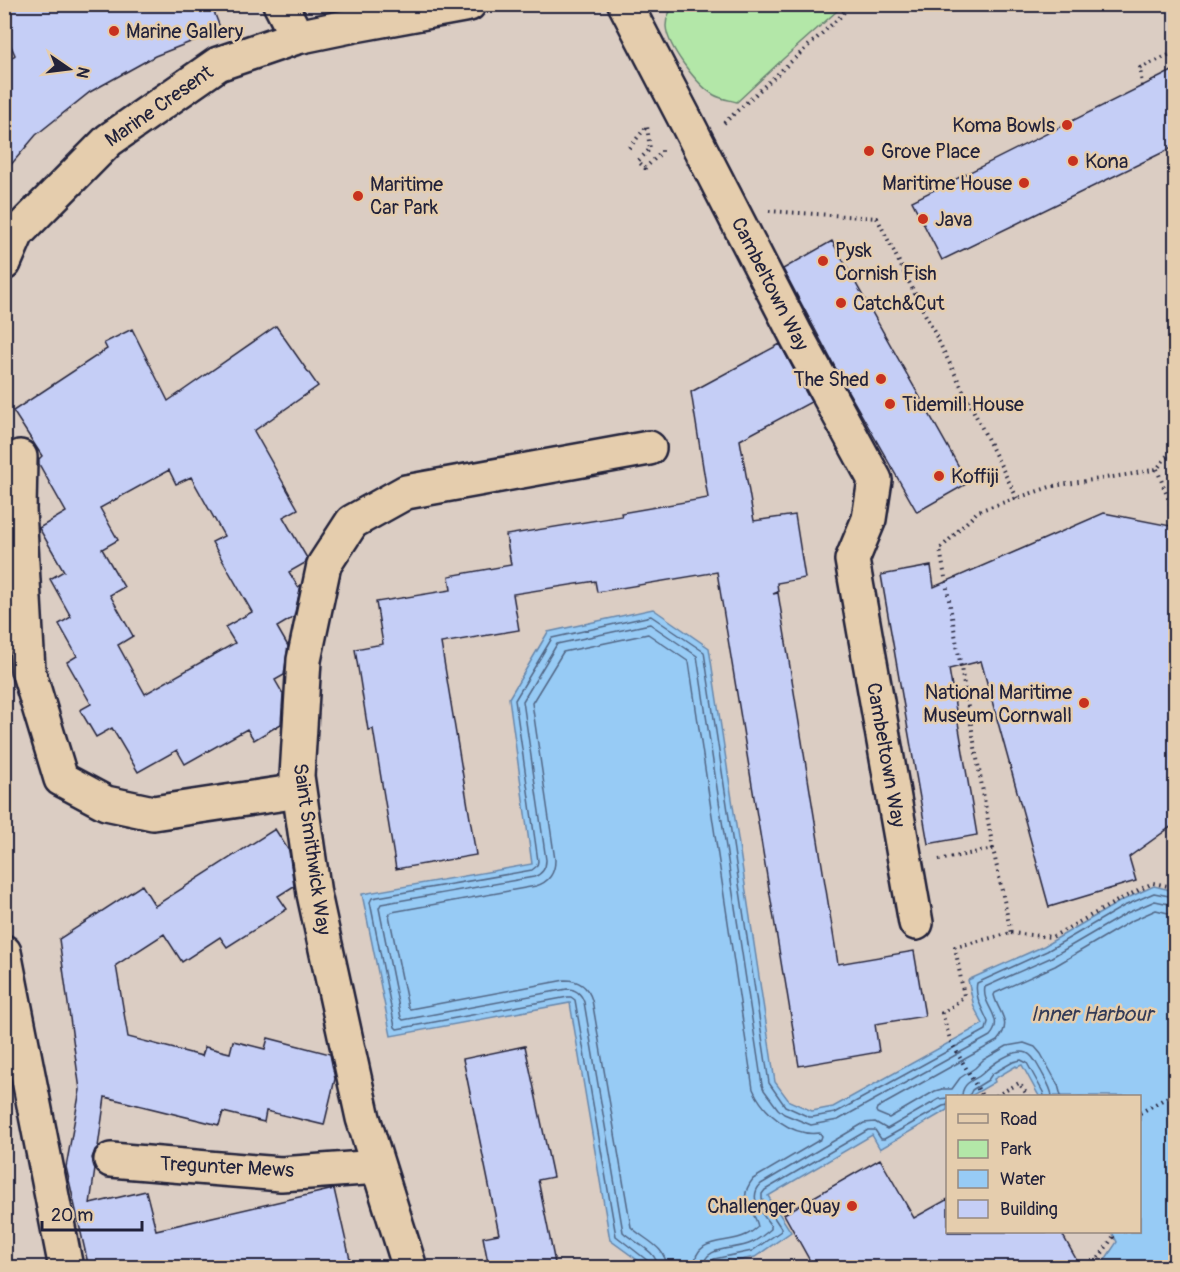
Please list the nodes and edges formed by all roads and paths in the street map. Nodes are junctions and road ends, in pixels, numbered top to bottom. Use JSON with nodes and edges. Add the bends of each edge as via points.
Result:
{"nodes":[{"id":1,"x":280,"y":4,"type":"edge"},
{"id":2,"x":469,"y":4,"type":"edge"},
{"id":3,"x":625,"y":4,"type":"edge"},
{"id":4,"x":850,"y":4,"type":"edge"},
{"id":5,"x":297,"y":37,"type":"junction"},
{"id":6,"x":1176,"y":52,"type":"edge"},
{"id":7,"x":1142,"y":86,"type":"dead end"},
{"id":8,"x":692,"y":132,"type":"junction"},
{"id":9,"x":629,"y":148,"type":"dead end"},
{"id":10,"x":765,"y":210,"type":"dead end"},
{"id":11,"x":4,"y":263,"type":"edge"},
{"id":12,"x":1176,"y":444,"type":"edge"},
{"id":13,"x":649,"y":448,"type":"dead end"},
{"id":14,"x":20,"y":457,"type":"dead end"},
{"id":15,"x":1157,"y":469,"type":"junction"},
{"id":16,"x":1017,"y":498,"type":"junction"},
{"id":17,"x":1176,"y":519,"type":"edge"},
{"id":18,"x":299,"y":791,"type":"junction"},
{"id":19,"x":993,"y":849,"type":"junction"},
{"id":20,"x":906,"y":866,"type":"junction"},
{"id":21,"x":1176,"y":888,"type":"edge"},
{"id":22,"x":916,"y":922,"type":"dead end"},
{"id":23,"x":1011,"y":933,"type":"junction"},
{"id":24,"x":4,"y":952,"type":"edge"},
{"id":25,"x":1176,"y":1092,"type":"edge"},
{"id":26,"x":980,"y":1094,"type":"edge"},
{"id":27,"x":998,"y":1095,"type":"edge"},
{"id":28,"x":1027,"y":1095,"type":"edge"},
{"id":29,"x":1141,"y":1112,"type":"edge"},
{"id":30,"x":111,"y":1160,"type":"dead end"},
{"id":31,"x":378,"y":1167,"type":"junction"},
{"id":32,"x":1111,"y":1233,"type":"edge"},
{"id":33,"x":66,"y":1268,"type":"edge"},
{"id":34,"x":410,"y":1268,"type":"edge"},
{"id":35,"x":1092,"y":1268,"type":"edge"}],
"edges":[{"from":1,"to":5,"type":"street"},
{"from":2,"to":5,"type":"street","name":"Marine Cresent"},
{"from":3,"to":8,"type":"street","name":"Cambeltown Way"},
{"from":4,"to":8,"type":"path","via":[[841,16]]},
{"from":5,"to":11,"type":"street","name":"Marine Cresent","via":[[218,64],[109,140],[17,233]]},
{"from":6,"to":7,"type":"path","via":[[1140,68]]},
{"from":8,"to":9,"type":"path","via":[[663,133],[662,152],[645,168],[638,161],[650,149],[647,126]]},
{"from":8,"to":20,"type":"street","name":"Cambeltown Way","via":[[791,327],[875,480],[870,519],[852,560]]},
{"from":10,"to":16,"type":"path","via":[[877,218]]},
{"from":12,"to":15,"type":"path"},
{"from":13,"to":18,"type":"street","name":"Saint Smithwick Way","via":[[406,492],[352,522],[324,565],[303,660]]},
{"from":14,"to":18,"type":"street","via":[[27,670],[61,779],[106,803],[153,813]]},
{"from":15,"to":16,"type":"path","via":[[1053,486]]},
{"from":15,"to":17,"type":"path"},
{"from":16,"to":19,"type":"path","via":[[978,511],[940,549]]},
{"from":18,"to":31,"type":"street","name":"Saint Smithwick Way","via":[[314,894],[363,1118]]},
{"from":19,"to":20,"type":"path"},
{"from":19,"to":23,"type":"path"},
{"from":20,"to":22,"type":"street","name":"Cambeltown Way"},
{"from":21,"to":23,"type":"path","via":[[1153,883],[1052,937]]},
{"from":23,"to":26,"type":"path","via":[[955,947],[964,996],[942,1013],[951,1042]]},
{"from":24,"to":33,"type":"street"},
{"from":25,"to":29,"type":"path"},
{"from":27,"to":28,"type":"path","via":[[1019,1083]]},
{"from":30,"to":31,"type":"street","name":"Tregunter Mews","via":[[281,1174]]},
{"from":31,"to":34,"type":"street","name":"Saint Smithwick Way"},
{"from":32,"to":35,"type":"path","via":[[1113,1237]]}]}
